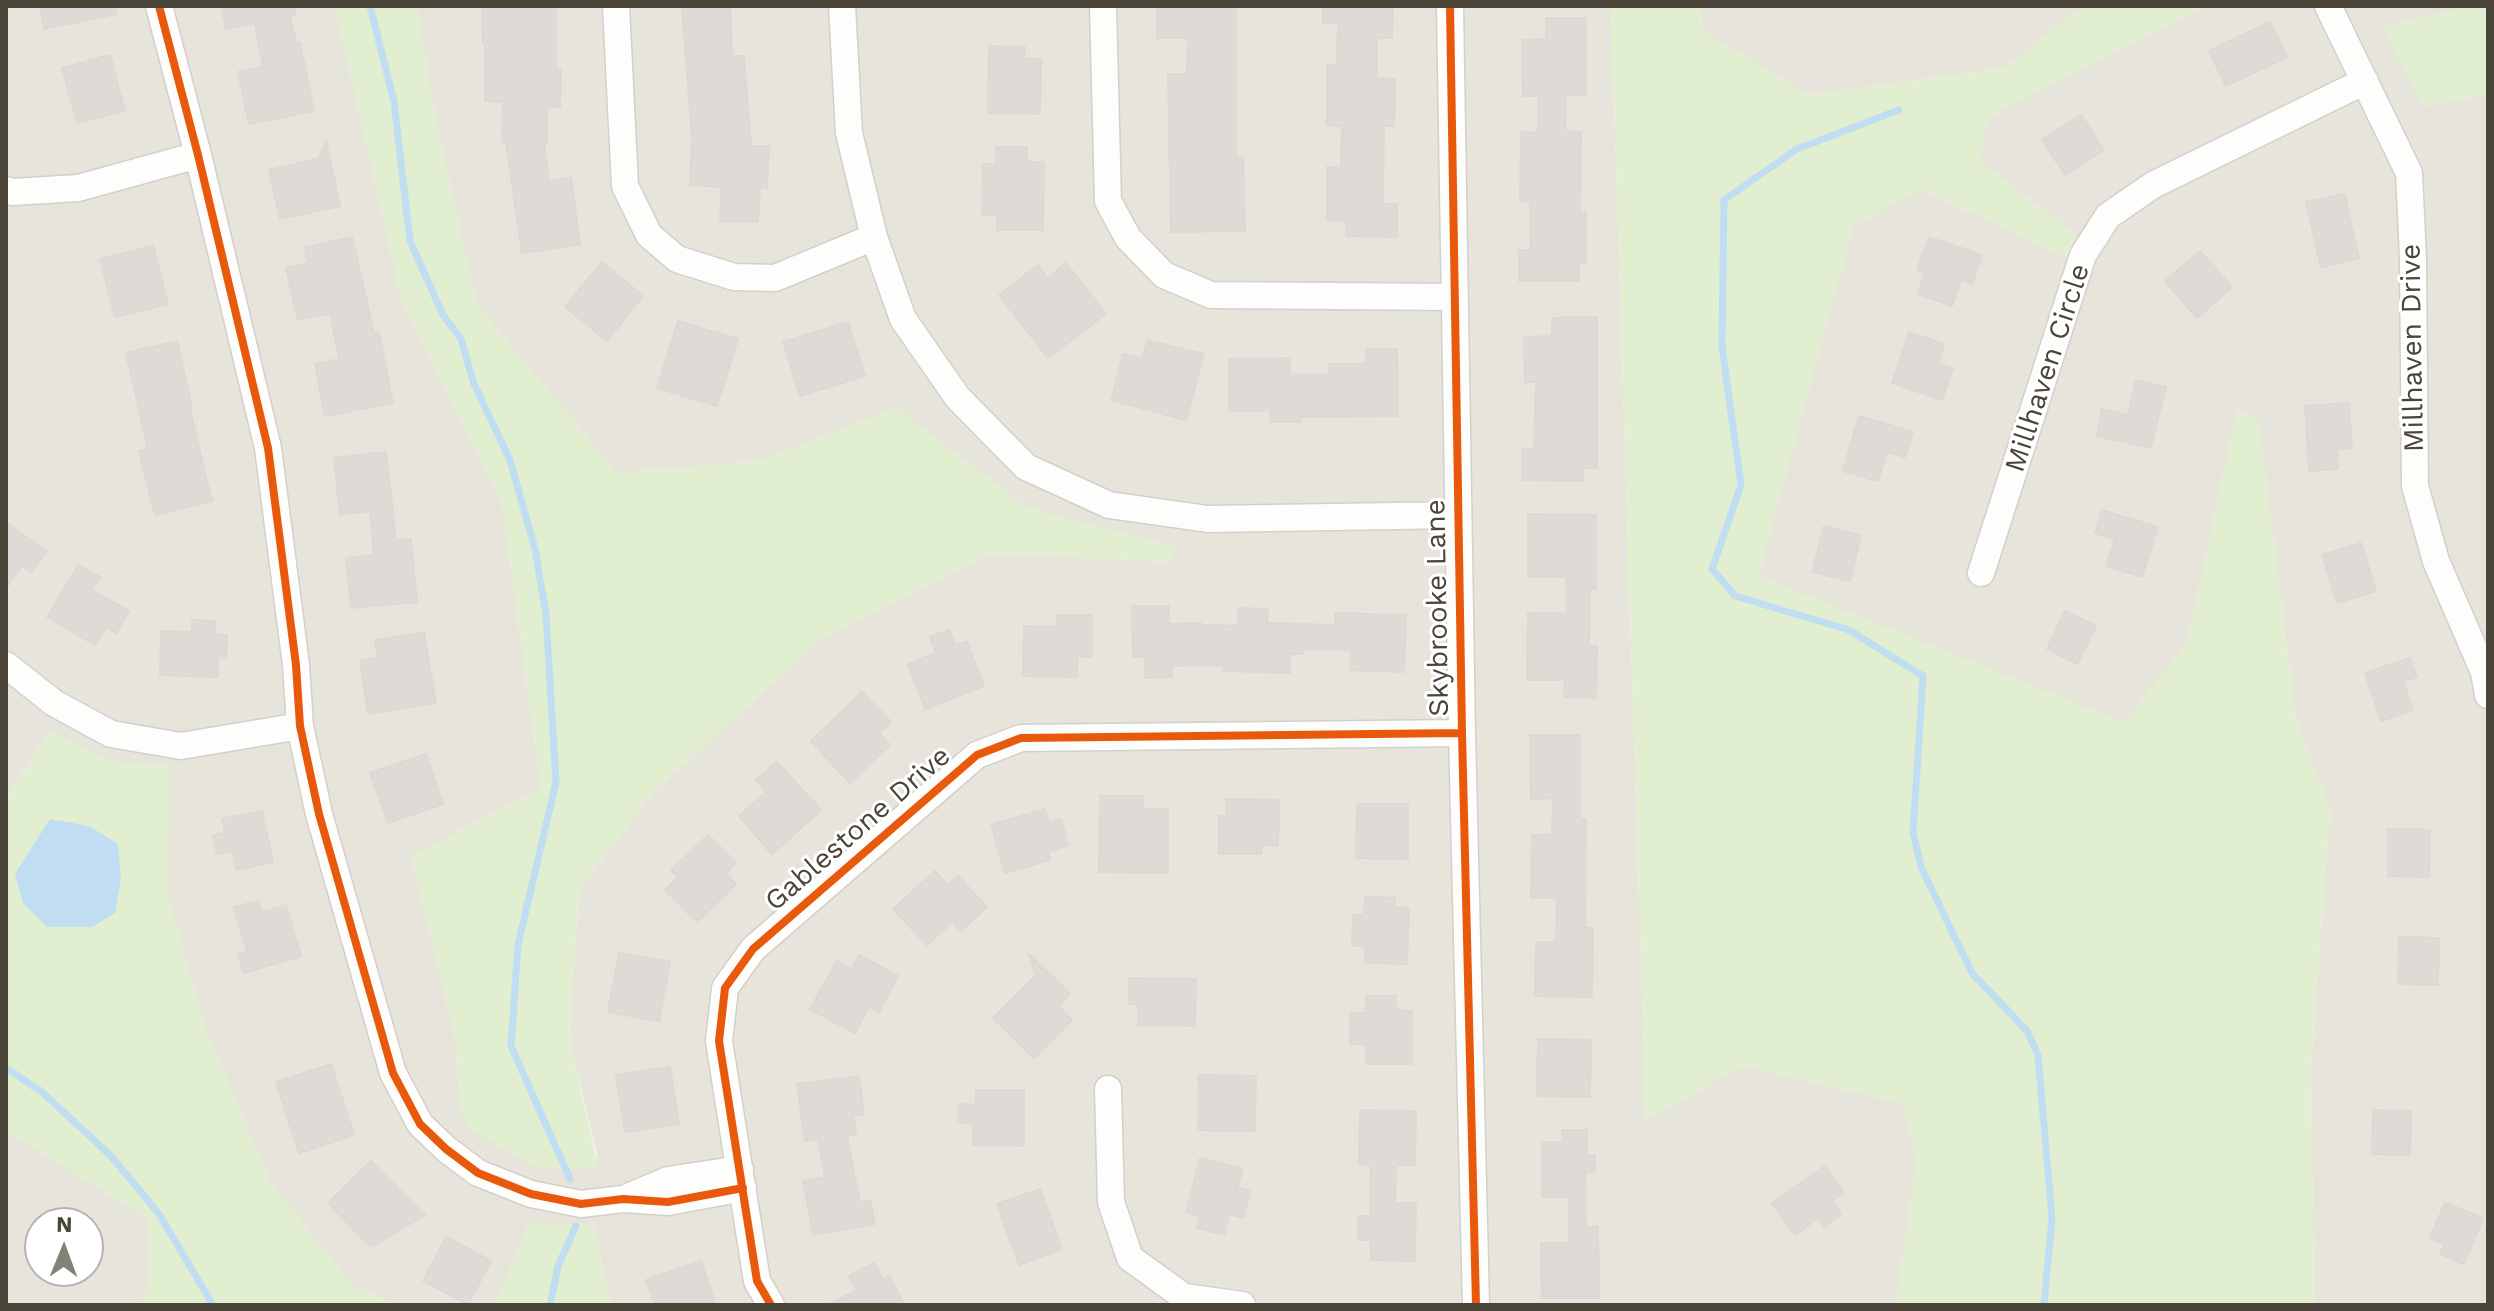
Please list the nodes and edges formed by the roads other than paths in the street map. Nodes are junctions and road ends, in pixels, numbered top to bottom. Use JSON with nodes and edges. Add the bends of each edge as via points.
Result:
{"nodes":[{"id":1,"x":159,"y":6,"type":"edge"},
{"id":2,"x":616,"y":6,"type":"edge"},
{"id":3,"x":842,"y":6,"type":"edge"},
{"id":4,"x":1103,"y":6,"type":"edge"},
{"id":5,"x":1450,"y":6,"type":"edge"},
{"id":6,"x":2328,"y":6,"type":"edge"},
{"id":7,"x":2365,"y":81,"type":"junction"},
{"id":8,"x":198,"y":155,"type":"junction"},
{"id":9,"x":6,"y":190,"type":"edge"},
{"id":10,"x":874,"y":237,"type":"junction"},
{"id":11,"x":1455,"y":297,"type":"junction"},
{"id":12,"x":1458,"y":515,"type":"junction"},
{"id":13,"x":1981,"y":573,"type":"dead end"},
{"id":14,"x":6,"y":665,"type":"edge"},
{"id":15,"x":2488,"y":695,"type":"edge"},
{"id":16,"x":300,"y":726,"type":"junction"},
{"id":17,"x":1462,"y":733,"type":"junction"},
{"id":18,"x":1108,"y":1089,"type":"dead end"},
{"id":19,"x":741,"y":1178,"type":"junction"},
{"id":20,"x":771,"y":1305,"type":"edge"},
{"id":21,"x":1242,"y":1305,"type":"edge"},
{"id":22,"x":1476,"y":1305,"type":"edge"}],
"edges":[{"from":1,"to":8,"type":"street"},
{"from":2,"to":10,"type":"street","via":[[625,186],[649,235],[677,259],[734,277],[775,278]]},
{"from":3,"to":10,"type":"street","via":[[849,133]]},
{"from":4,"to":11,"type":"street","via":[[1108,201],[1128,238],[1164,275],[1211,295]]},
{"from":5,"to":11,"type":"street","name":"Skybrooke Lane"},
{"from":6,"to":7,"type":"street","name":"Millhaven Drive"},
{"from":7,"to":13,"type":"street","name":"Millhaven Circle","via":[[2153,185],[2108,216],[2083,255]]},
{"from":7,"to":15,"type":"street","name":"Millhaven Drive","via":[[2409,173],[2415,486],[2436,561],[2484,672]]},
{"from":8,"to":9,"type":"street","via":[[78,188]]},
{"from":8,"to":16,"type":"street","via":[[268,448]]},
{"from":10,"to":12,"type":"street","via":[[903,319],[958,398],[1026,467],[1109,505],[1208,519]]},
{"from":11,"to":12,"type":"street","name":"Skybrooke Lane"},
{"from":12,"to":17,"type":"street","name":"Skybrooke Lane"},
{"from":14,"to":16,"type":"street","via":[[54,703],[111,734],[181,746]]},
{"from":16,"to":19,"type":"street","via":[[319,814],[393,1073],[420,1124],[478,1173],[531,1194],[581,1204],[623,1199],[668,1202]]},
{"from":17,"to":19,"type":"street","name":"Gablestone Drive","via":[[1021,738],[977,755],[753,949],[725,988],[719,1041]]},
{"from":17,"to":22,"type":"street","name":"Skybrooke Lane"},
{"from":18,"to":21,"type":"street","via":[[1111,1202],[1130,1258],[1184,1297]]},
{"from":19,"to":20,"type":"street","name":"Gablestone Drive","via":[[757,1281]]}]}
